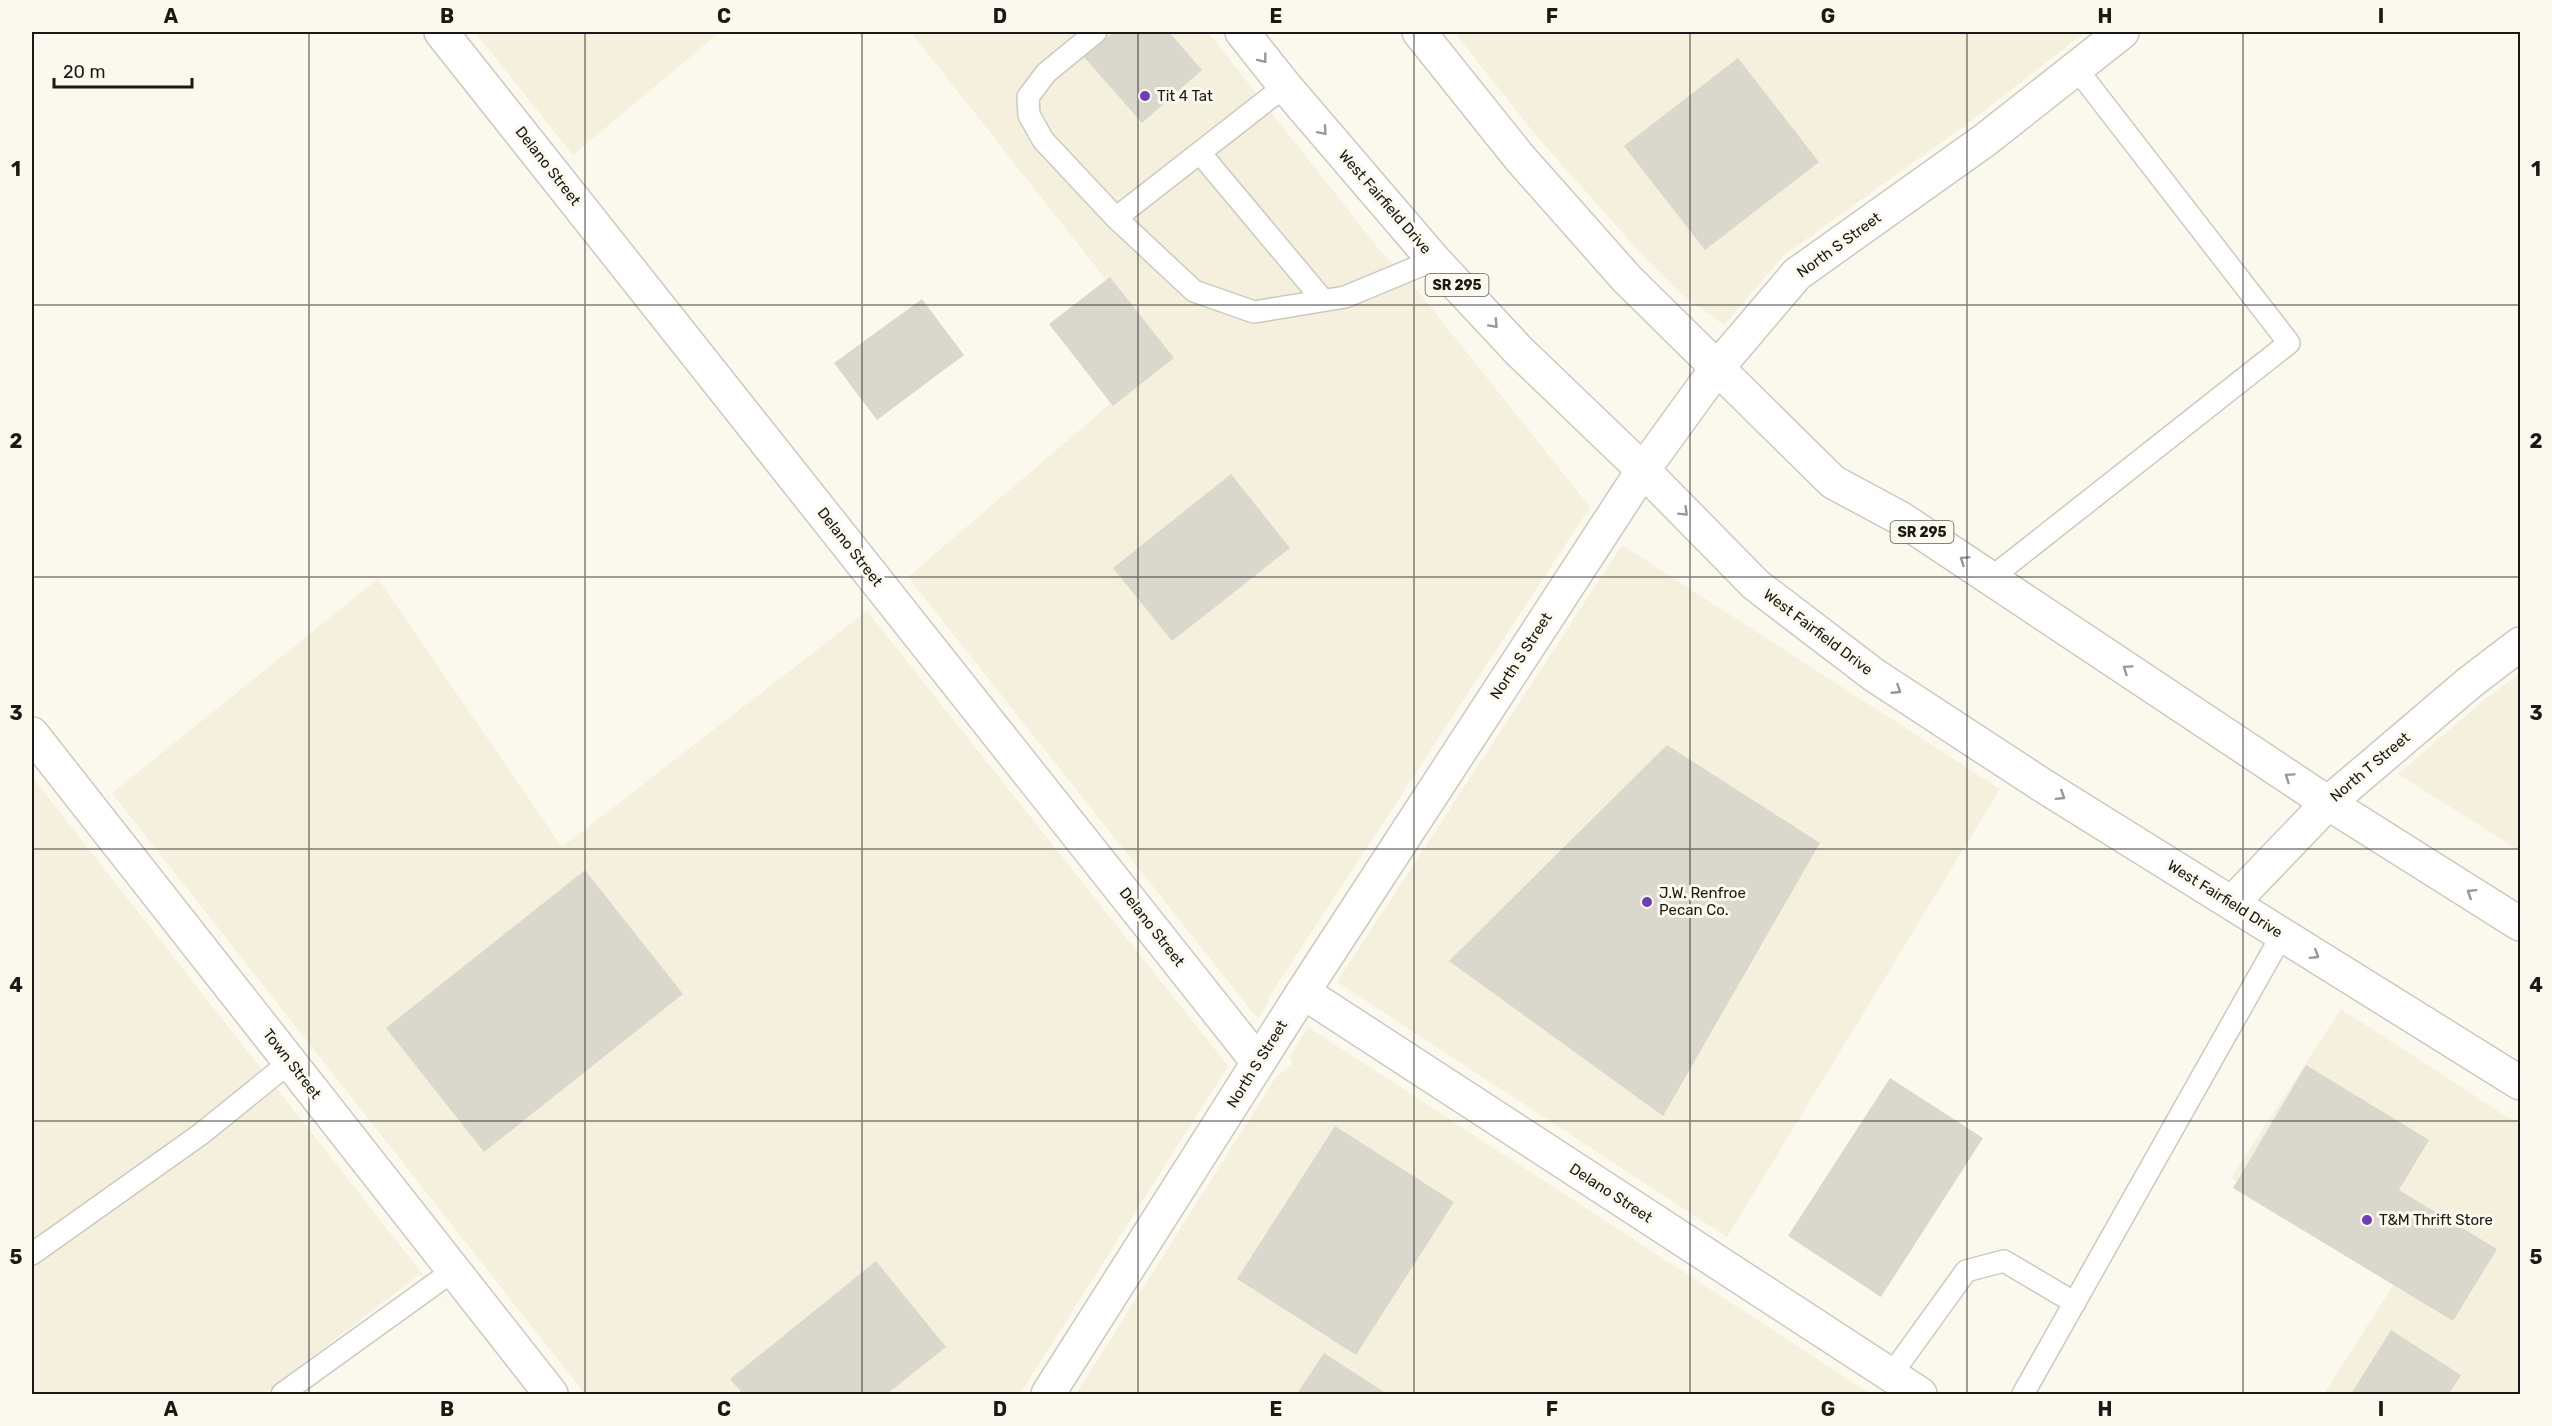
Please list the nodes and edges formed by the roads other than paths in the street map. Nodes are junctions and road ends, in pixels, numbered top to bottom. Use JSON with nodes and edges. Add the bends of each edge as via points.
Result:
{"nodes":[{"id":1,"x":441,"y":32,"type":"edge"},
{"id":2,"x":1096,"y":32,"type":"edge"},
{"id":3,"x":1242,"y":32,"type":"edge"},
{"id":4,"x":1419,"y":32,"type":"edge"},
{"id":5,"x":2122,"y":32,"type":"edge"},
{"id":6,"x":2076,"y":68,"type":"junction"},
{"id":7,"x":1285,"y":87,"type":"junction"},
{"id":8,"x":1200,"y":153,"type":"junction"},
{"id":9,"x":1116,"y":218,"type":"junction"},
{"id":10,"x":1434,"y":260,"type":"junction"},
{"id":11,"x":1323,"y":300,"type":"junction"},
{"id":12,"x":1718,"y":368,"type":"junction"},
{"id":13,"x":1642,"y":470,"type":"junction"},
{"id":14,"x":1991,"y":578,"type":"junction"},
{"id":15,"x":2520,"y":644,"type":"edge"},
{"id":16,"x":32,"y":734,"type":"edge"},
{"id":17,"x":2328,"y":802,"type":"junction"},
{"id":18,"x":2232,"y":903,"type":"junction"},
{"id":19,"x":2520,"y":924,"type":"edge"},
{"id":20,"x":2282,"y":935,"type":"junction"},
{"id":21,"x":1303,"y":992,"type":"junction"},
{"id":22,"x":290,"y":1062,"type":"junction"},
{"id":23,"x":1258,"y":1062,"type":"junction"},
{"id":24,"x":2520,"y":1083,"type":"edge"},
{"id":25,"x":32,"y":1254,"type":"edge"},
{"id":26,"x":454,"y":1270,"type":"junction"},
{"id":27,"x":2074,"y":1303,"type":"junction"},
{"id":28,"x":1891,"y":1375,"type":"junction"},
{"id":29,"x":282,"y":1395,"type":"edge"},
{"id":30,"x":551,"y":1395,"type":"edge"},
{"id":31,"x":1048,"y":1395,"type":"edge"},
{"id":32,"x":1920,"y":1395,"type":"edge"},
{"id":33,"x":2023,"y":1395,"type":"edge"}],
"edges":[{"from":1,"to":23,"type":"street","name":"Delano Street"},
{"from":2,"to":9,"type":"lane","via":[[1046,73],[1028,97],[1029,115],[1043,140]]},
{"from":3,"to":7,"type":"street","name":"West Fairfield Drive","number":"SR 295","one_way":true},
{"from":4,"to":12,"type":"street","number":"SR 295","via":[[1519,157],[1627,279]]},
{"from":5,"to":6,"type":"street","name":"North S Street"},
{"from":6,"to":12,"type":"street","name":"North S Street","via":[[1985,140],[1797,274]]},
{"from":6,"to":14,"type":"lane","via":[[2289,343]]},
{"from":7,"to":8,"type":"lane"},
{"from":7,"to":10,"type":"street","name":"West Fairfield Drive","number":"SR 295","one_way":true},
{"from":8,"to":9,"type":"lane"},
{"from":8,"to":11,"type":"lane"},
{"from":9,"to":11,"type":"lane","via":[[1194,291],[1254,312]]},
{"from":10,"to":11,"type":"lane","via":[[1345,297]]},
{"from":10,"to":13,"type":"street","name":"West Fairfield Drive","number":"SR 295","one_way":true,"via":[[1519,351]]},
{"from":12,"to":13,"type":"street","name":"North S Street"},
{"from":14,"to":12,"type":"street","number":"SR 295","one_way":true,"via":[[1900,518],[1833,482]]},
{"from":13,"to":18,"type":"street","name":"West Fairfield Drive","number":"SR 295","one_way":true,"via":[[1756,585],[1874,675]]},
{"from":13,"to":21,"type":"street","name":"North S Street"},
{"from":17,"to":14,"type":"street","number":"SR 295","one_way":true},
{"from":15,"to":17,"type":"street","name":"North T Street"},
{"from":16,"to":22,"type":"street","name":"Town Street"},
{"from":17,"to":18,"type":"street","name":"North T Street"},
{"from":19,"to":17,"type":"street","number":"SR 295","one_way":true},
{"from":18,"to":20,"type":"street","name":"West Fairfield Drive","number":"SR 295"},
{"from":20,"to":24,"type":"street","name":"West Fairfield Drive","number":"SR 295","one_way":true},
{"from":20,"to":27,"type":"lane"},
{"from":21,"to":23,"type":"street","name":"North S Street"},
{"from":21,"to":28,"type":"street","name":"Delano Street"},
{"from":22,"to":25,"type":"lane","via":[[201,1134]]},
{"from":22,"to":26,"type":"street","name":"Town Street"},
{"from":23,"to":31,"type":"street","name":"North S Street"},
{"from":26,"to":29,"type":"lane"},
{"from":26,"to":30,"type":"street","name":"Town Street"},
{"from":27,"to":28,"type":"lane","via":[[2004,1261],[1966,1271]]},
{"from":27,"to":33,"type":"lane"},
{"from":28,"to":32,"type":"street","name":"Delano Street"}]}
